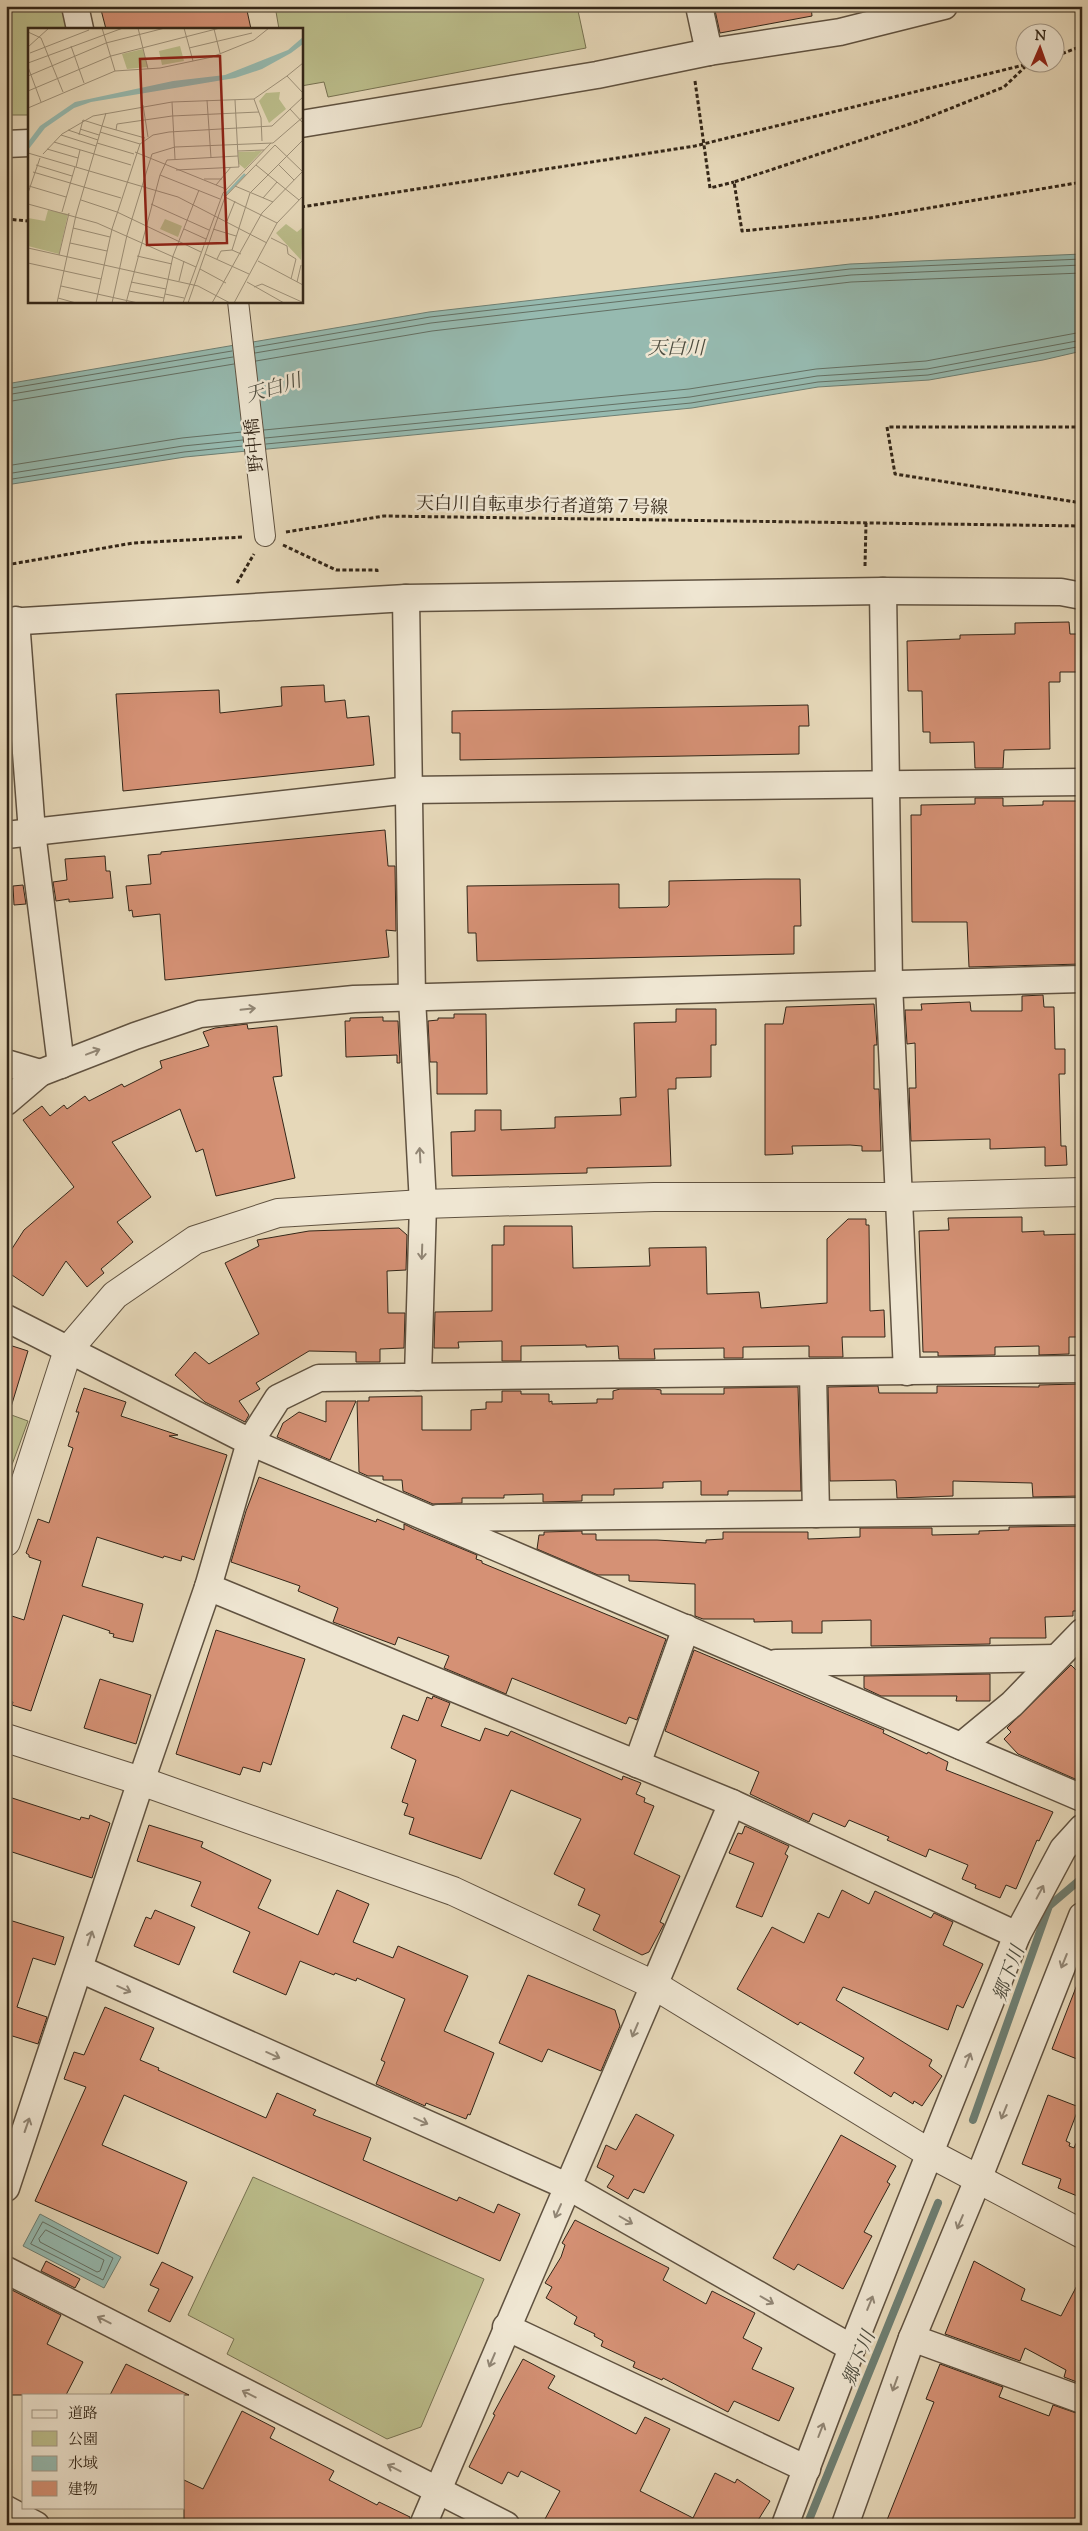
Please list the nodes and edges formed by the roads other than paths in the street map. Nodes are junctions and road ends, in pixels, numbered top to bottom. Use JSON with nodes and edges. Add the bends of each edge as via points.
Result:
{"nodes":[{"id":1,"x":75,"y":6,"type":"edge"},
{"id":2,"x":699,"y":6,"type":"edge"},
{"id":3,"x":944,"y":6,"type":"edge"},
{"id":4,"x":80,"y":28,"type":"edge"},
{"id":5,"x":701,"y":54,"type":"junction"},
{"id":6,"x":302,"y":124,"type":"edge"},
{"id":7,"x":6,"y":144,"type":"edge"},
{"id":8,"x":28,"y":144,"type":"edge"},
{"id":9,"x":238,"y":302,"type":"edge"},
{"id":10,"x":264,"y":533,"type":"road end"},
{"id":11,"x":874,"y":591,"type":"junction"},
{"id":12,"x":1082,"y":596,"type":"edge"},
{"id":13,"x":406,"y":598,"type":"junction"},
{"id":14,"x":11,"y":621,"type":"edge"},
{"id":15,"x":1082,"y":782,"type":"edge"},
{"id":16,"x":885,"y":785,"type":"junction"},
{"id":17,"x":409,"y":790,"type":"junction"},
{"id":18,"x":32,"y":832,"type":"junction"},
{"id":19,"x":6,"y":835,"type":"edge"},
{"id":20,"x":1082,"y":979,"type":"edge"},
{"id":21,"x":889,"y":984,"type":"junction"},
{"id":22,"x":412,"y":998,"type":"junction"},
{"id":23,"x":6,"y":1063,"type":"edge"},
{"id":24,"x":51,"y":1069,"type":"junction"},
{"id":25,"x":6,"y":1102,"type":"edge"},
{"id":26,"x":1082,"y":1192,"type":"edge"},
{"id":27,"x":900,"y":1197,"type":"junction"},
{"id":28,"x":423,"y":1204,"type":"junction"},
{"id":29,"x":6,"y":1318,"type":"edge"},
{"id":30,"x":68,"y":1350,"type":"junction"},
{"id":31,"x":1082,"y":1369,"type":"edge"},
{"id":32,"x":907,"y":1372,"type":"junction"},
{"id":33,"x":812,"y":1373,"type":"junction"},
{"id":34,"x":418,"y":1377,"type":"junction"},
{"id":35,"x":250,"y":1442,"type":"junction"},
{"id":36,"x":1082,"y":1511,"type":"edge"},
{"id":37,"x":816,"y":1514,"type":"junction"},
{"id":38,"x":427,"y":1518,"type":"junction"},
{"id":39,"x":6,"y":1542,"type":"edge"},
{"id":40,"x":208,"y":1587,"type":"junction"},
{"id":41,"x":686,"y":1628,"type":"junction"},
{"id":42,"x":1082,"y":1632,"type":"edge"},
{"id":43,"x":1056,"y":1658,"type":"junction"},
{"id":44,"x":768,"y":1663,"type":"junction"},
{"id":45,"x":6,"y":1738,"type":"edge"},
{"id":46,"x":961,"y":1746,"type":"junction"},
{"id":47,"x":637,"y":1764,"type":"junction"},
{"id":48,"x":141,"y":1781,"type":"junction"},
{"id":49,"x":1082,"y":1798,"type":"edge"},
{"id":50,"x":732,"y":1803,"type":"junction"},
{"id":51,"x":1082,"y":1828,"type":"edge"},
{"id":52,"x":1082,"y":1916,"type":"edge"},
{"id":53,"x":1017,"y":1935,"type":"junction"},
{"id":54,"x":80,"y":1969,"type":"junction"},
{"id":55,"x":654,"y":1985,"type":"junction"},
{"id":56,"x":931,"y":2154,"type":"junction"},
{"id":57,"x":978,"y":2178,"type":"junction"},
{"id":58,"x":568,"y":2187,"type":"junction"},
{"id":59,"x":6,"y":2188,"type":"edge"},
{"id":60,"x":1082,"y":2234,"type":"edge"},
{"id":61,"x":6,"y":2270,"type":"edge"},
{"id":62,"x":506,"y":2327,"type":"junction"},
{"id":63,"x":912,"y":2338,"type":"junction"},
{"id":64,"x":852,"y":2348,"type":"junction"},
{"id":65,"x":1082,"y":2400,"type":"edge"},
{"id":66,"x":807,"y":2470,"type":"junction"},
{"id":67,"x":437,"y":2490,"type":"junction"},
{"id":68,"x":6,"y":2509,"type":"edge"},
{"id":69,"x":36,"y":2525,"type":"edge"},
{"id":70,"x":422,"y":2525,"type":"edge"},
{"id":71,"x":506,"y":2525,"type":"edge"},
{"id":72,"x":785,"y":2525,"type":"edge"},
{"id":73,"x":845,"y":2525,"type":"edge"}],
"edges":[{"from":1,"to":4,"type":"street"},
{"from":2,"to":5,"type":"street"},
{"from":3,"to":5,"type":"street","via":[[840,32]]},
{"from":5,"to":6,"type":"street","via":[[587,77]]},
{"from":7,"to":8,"type":"street"},
{"from":9,"to":10,"type":"street","name":"野中橋"},
{"from":11,"to":12,"type":"street","via":[[1061,592]]},
{"from":11,"to":13,"type":"street"},
{"from":11,"to":16,"type":"street"},
{"from":13,"to":14,"type":"street"},
{"from":13,"to":17,"type":"street"},
{"from":14,"to":18,"type":"street"},
{"from":15,"to":16,"type":"street"},
{"from":16,"to":17,"type":"street"},
{"from":16,"to":21,"type":"street"},
{"from":17,"to":18,"type":"street"},
{"from":17,"to":22,"type":"street"},
{"from":18,"to":19,"type":"street"},
{"from":18,"to":24,"type":"street"},
{"from":20,"to":21,"type":"street"},
{"from":21,"to":22,"type":"street"},
{"from":21,"to":27,"type":"street"},
{"from":24,"to":22,"type":"street","one_way":true,"via":[[200,1014],[354,998]]},
{"from":28,"to":22,"type":"street","one_way":true},
{"from":23,"to":24,"type":"street"},
{"from":24,"to":25,"type":"street"},
{"from":26,"to":27,"type":"street"},
{"from":27,"to":28,"type":"street","via":[[654,1197]]},
{"from":27,"to":32,"type":"street"},
{"from":28,"to":30,"type":"street","via":[[278,1214],[195,1240],[115,1295]]},
{"from":28,"to":34,"type":"street","one_way":true},
{"from":29,"to":30,"type":"street"},
{"from":30,"to":35,"type":"street"},
{"from":30,"to":39,"type":"street"},
{"from":31,"to":32,"type":"street"},
{"from":32,"to":33,"type":"street"},
{"from":33,"to":34,"type":"street"},
{"from":33,"to":37,"type":"street"},
{"from":34,"to":35,"type":"street","via":[[319,1378],[278,1398]]},
{"from":35,"to":38,"type":"street"},
{"from":35,"to":40,"type":"street"},
{"from":36,"to":37,"type":"street"},
{"from":37,"to":38,"type":"street"},
{"from":38,"to":41,"type":"street"},
{"from":40,"to":47,"type":"street"},
{"from":40,"to":48,"type":"street"},
{"from":41,"to":44,"type":"street"},
{"from":41,"to":47,"type":"street"},
{"from":42,"to":43,"type":"street"},
{"from":43,"to":44,"type":"street"},
{"from":43,"to":46,"type":"street","via":[[1012,1704]]},
{"from":44,"to":46,"type":"street"},
{"from":45,"to":48,"type":"street"},
{"from":46,"to":49,"type":"street"},
{"from":47,"to":50,"type":"street"},
{"from":54,"to":48,"type":"street","one_way":true},
{"from":48,"to":55,"type":"street","via":[[452,1890]]},
{"from":50,"to":53,"type":"street"},
{"from":50,"to":55,"type":"street"},
{"from":53,"to":51,"type":"street","one_way":true,"via":[[1063,1849]]},
{"from":52,"to":57,"type":"street","one_way":true},
{"from":56,"to":53,"type":"street","one_way":true},
{"from":54,"to":58,"type":"street","one_way":true},
{"from":59,"to":54,"type":"street","one_way":true},
{"from":55,"to":56,"type":"street"},
{"from":55,"to":58,"type":"street","one_way":true},
{"from":56,"to":57,"type":"street"},
{"from":64,"to":56,"type":"street","one_way":true},
{"from":57,"to":60,"type":"street"},
{"from":57,"to":63,"type":"street","one_way":true},
{"from":58,"to":62,"type":"street","one_way":true},
{"from":58,"to":64,"type":"street","one_way":true},
{"from":67,"to":61,"type":"street","one_way":true},
{"from":62,"to":66,"type":"street"},
{"from":62,"to":67,"type":"street","one_way":true},
{"from":63,"to":65,"type":"street"},
{"from":63,"to":73,"type":"street","one_way":true},
{"from":66,"to":64,"type":"street","one_way":true},
{"from":66,"to":72,"type":"street"},
{"from":67,"to":70,"type":"street"},
{"from":67,"to":71,"type":"street"},
{"from":68,"to":69,"type":"street"}]}
